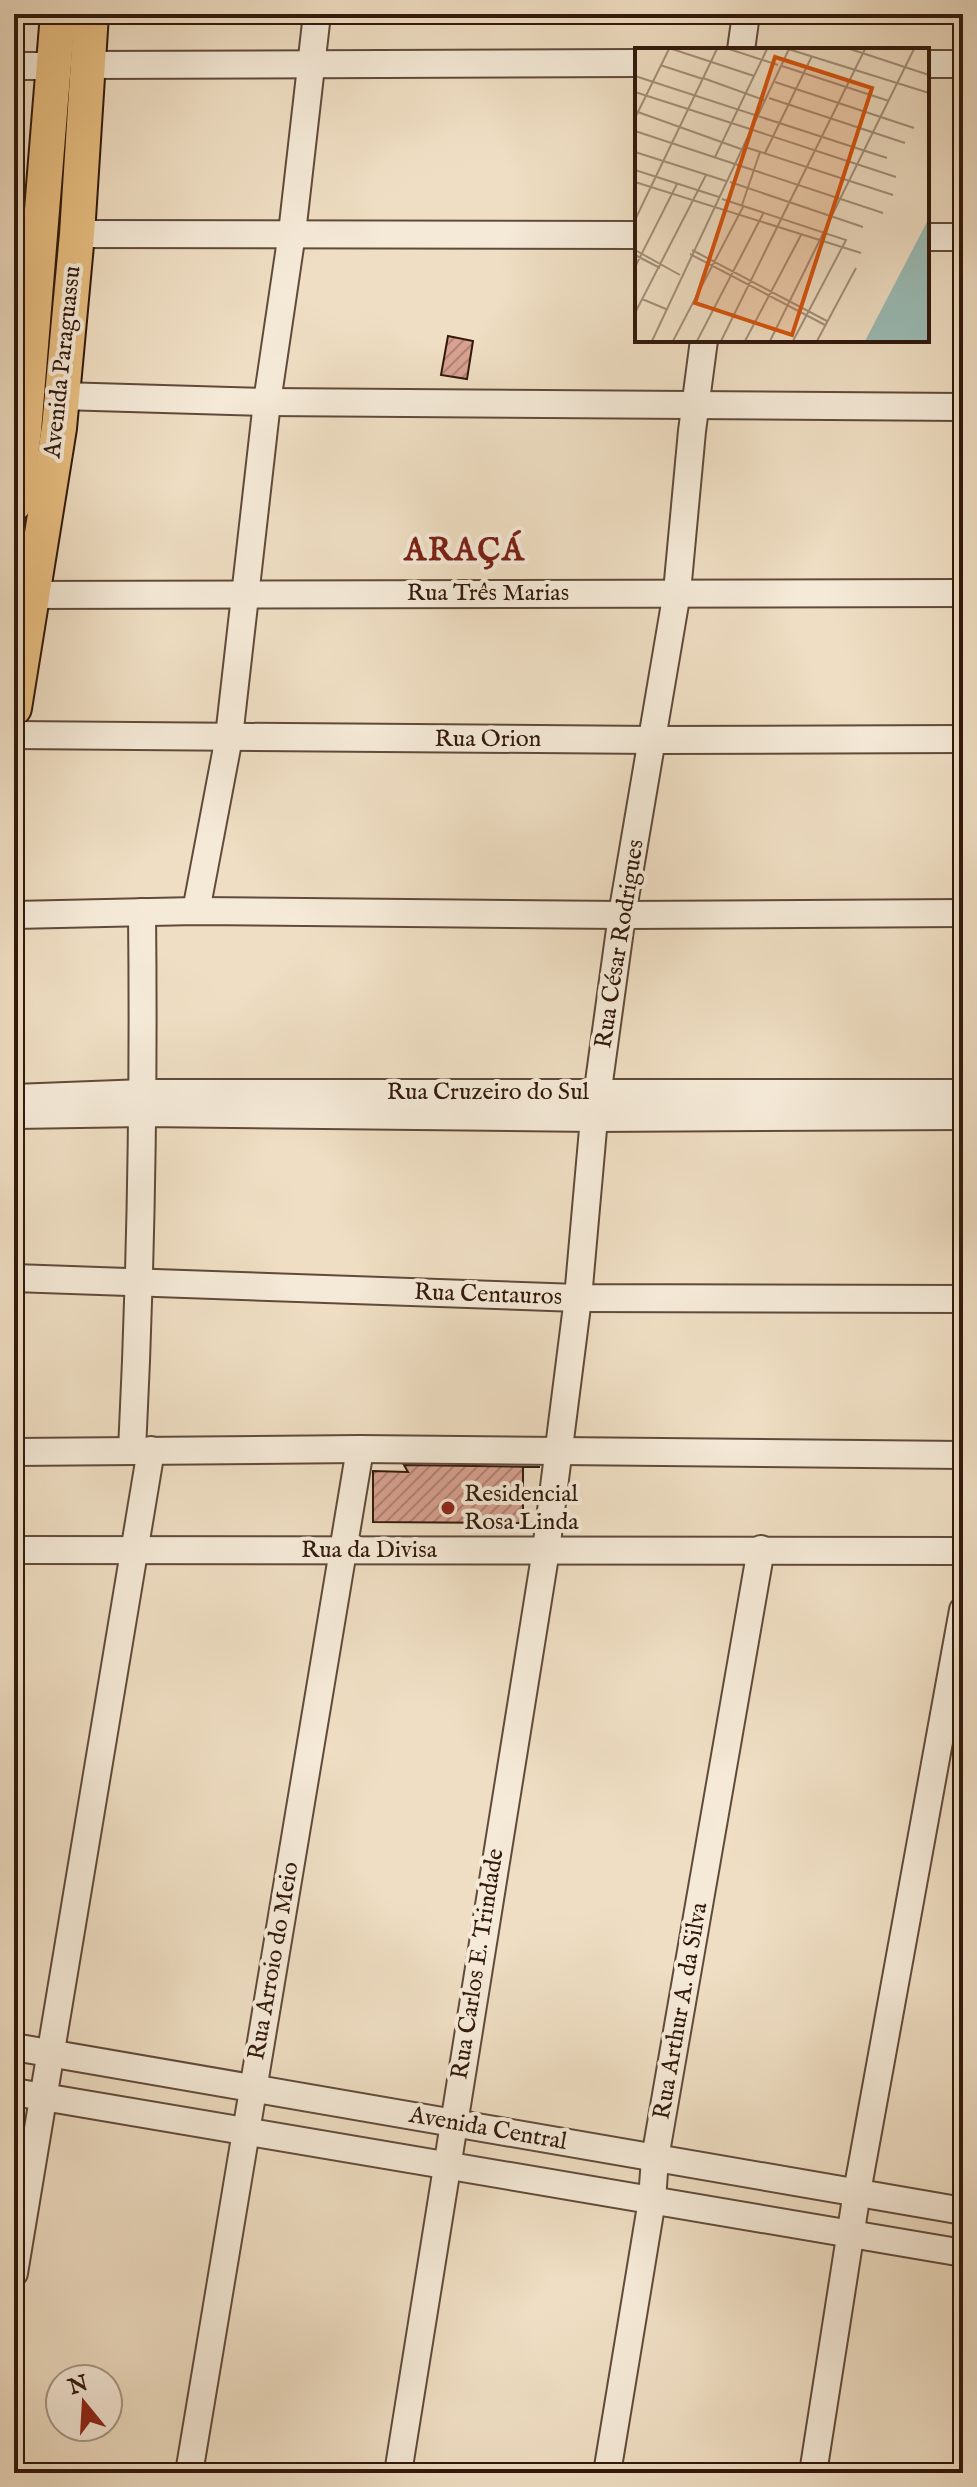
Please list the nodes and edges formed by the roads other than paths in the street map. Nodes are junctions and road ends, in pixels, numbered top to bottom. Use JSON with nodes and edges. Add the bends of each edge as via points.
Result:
{"nodes":[{"id":1,"x":58,"y":14,"type":"edge"},
{"id":2,"x":91,"y":14,"type":"edge"},
{"id":3,"x":317,"y":14,"type":"edge"},
{"id":4,"x":746,"y":14,"type":"edge"},
{"id":5,"x":741,"y":48,"type":"edge"},
{"id":6,"x":635,"y":63,"type":"edge"},
{"id":7,"x":313,"y":64,"type":"junction"},
{"id":8,"x":929,"y":64,"type":"edge"},
{"id":9,"x":963,"y":64,"type":"edge"},
{"id":10,"x":86,"y":65,"type":"junction"},
{"id":11,"x":14,"y":66,"type":"edge"},
{"id":12,"x":52,"y":66,"type":"junction"},
{"id":13,"x":292,"y":233,"type":"junction"},
{"id":14,"x":77,"y":234,"type":"junction"},
{"id":15,"x":635,"y":235,"type":"edge"},
{"id":16,"x":929,"y":237,"type":"edge"},
{"id":17,"x":963,"y":237,"type":"edge"},
{"id":18,"x":704,"y":342,"type":"edge"},
{"id":19,"x":61,"y":396,"type":"junction"},
{"id":20,"x":267,"y":402,"type":"junction"},
{"id":21,"x":696,"y":406,"type":"junction"},
{"id":22,"x":963,"y":407,"type":"edge"},
{"id":23,"x":19,"y":430,"type":"edge"},
{"id":24,"x":14,"y":504,"type":"edge"},
{"id":25,"x":677,"y":592,"type":"junction"},
{"id":26,"x":963,"y":593,"type":"edge"},
{"id":27,"x":244,"y":594,"type":"junction"},
{"id":28,"x":23,"y":595,"type":"edge"},
{"id":29,"x":14,"y":708,"type":"edge"},
{"id":30,"x":14,"y":735,"type":"edge"},
{"id":31,"x":229,"y":737,"type":"junction"},
{"id":32,"x":963,"y":739,"type":"edge"},
{"id":33,"x":654,"y":740,"type":"junction"},
{"id":34,"x":196,"y":911,"type":"junction"},
{"id":35,"x":142,"y":912,"type":"junction"},
{"id":36,"x":963,"y":913,"type":"edge"},
{"id":37,"x":14,"y":915,"type":"edge"},
{"id":38,"x":622,"y":915,"type":"junction"},
{"id":39,"x":598,"y":1092,"type":"junction"},
{"id":40,"x":963,"y":1093,"type":"edge"},
{"id":41,"x":14,"y":1098,"type":"edge"},
{"id":42,"x":144,"y":1103,"type":"junction"},
{"id":43,"x":396,"y":1104,"type":"junction"},
{"id":44,"x":885,"y":1105,"type":"junction"},
{"id":45,"x":14,"y":1115,"type":"edge"},
{"id":46,"x":963,"y":1116,"type":"edge"},
{"id":47,"x":594,"y":1118,"type":"junction"},
{"id":48,"x":14,"y":1278,"type":"edge"},
{"id":49,"x":141,"y":1281,"type":"junction"},
{"id":50,"x":578,"y":1298,"type":"junction"},
{"id":51,"x":963,"y":1299,"type":"edge"},
{"id":52,"x":360,"y":1449,"type":"junction"},
{"id":53,"x":142,"y":1450,"type":"junction"},
{"id":54,"x":14,"y":1452,"type":"edge"},
{"id":55,"x":558,"y":1452,"type":"junction"},
{"id":56,"x":963,"y":1455,"type":"edge"},
{"id":57,"x":761,"y":1549,"type":"junction"},
{"id":58,"x":14,"y":1550,"type":"edge"},
{"id":59,"x":136,"y":1550,"type":"junction"},
{"id":60,"x":343,"y":1550,"type":"junction"},
{"id":61,"x":546,"y":1550,"type":"junction"},
{"id":62,"x":963,"y":1551,"type":"edge"},
{"id":63,"x":963,"y":1610,"type":"edge"},
{"id":64,"x":14,"y":2047,"type":"edge"},
{"id":65,"x":50,"y":2053,"type":"junction"},
{"id":66,"x":252,"y":2088,"type":"junction"},
{"id":67,"x":14,"y":2092,"type":"edge"},
{"id":68,"x":42,"y":2097,"type":"junction"},
{"id":69,"x":452,"y":2123,"type":"junction"},
{"id":70,"x":245,"y":2131,"type":"junction"},
{"id":71,"x":655,"y":2158,"type":"junction"},
{"id":72,"x":447,"y":2165,"type":"junction"},
{"id":73,"x":857,"y":2192,"type":"junction"},
{"id":74,"x":652,"y":2200,"type":"junction"},
{"id":75,"x":963,"y":2211,"type":"edge"},
{"id":76,"x":850,"y":2234,"type":"junction"},
{"id":77,"x":963,"y":2253,"type":"edge"},
{"id":78,"x":14,"y":2273,"type":"edge"},
{"id":79,"x":189,"y":2473,"type":"edge"},
{"id":80,"x":398,"y":2473,"type":"edge"},
{"id":81,"x":607,"y":2473,"type":"edge"},
{"id":82,"x":813,"y":2473,"type":"edge"}],
"edges":[{"from":1,"to":12,"type":"main road","name":"Avenida Paraguassu"},
{"from":2,"to":10,"type":"main road","name":"Avenida Paraguassu"},
{"from":3,"to":7,"type":"street"},
{"from":4,"to":5,"type":"street"},
{"from":6,"to":7,"type":"street"},
{"from":7,"to":10,"type":"street"},
{"from":7,"to":13,"type":"street"},
{"from":8,"to":9,"type":"street"},
{"from":10,"to":14,"type":"main road","name":"Avenida Paraguassu"},
{"from":11,"to":12,"type":"street"},
{"from":12,"to":23,"type":"main road","name":"Avenida Paraguassu"},
{"from":13,"to":14,"type":"street"},
{"from":13,"to":15,"type":"street"},
{"from":13,"to":20,"type":"street"},
{"from":14,"to":19,"type":"main road","name":"Avenida Paraguassu"},
{"from":16,"to":17,"type":"street"},
{"from":18,"to":21,"type":"street","name":"Rua César Rodrigues"},
{"from":19,"to":20,"type":"street"},
{"from":19,"to":28,"type":"main road","name":"Avenida Paraguassu","via":[[59,428]]},
{"from":20,"to":21,"type":"street"},
{"from":20,"to":27,"type":"street"},
{"from":21,"to":22,"type":"street"},
{"from":21,"to":25,"type":"street","name":"Rua César Rodrigues"},
{"from":23,"to":24,"type":"main road","name":"Avenida Paraguassu"},
{"from":25,"to":26,"type":"street","name":"Rua Três Marias"},
{"from":25,"to":27,"type":"street","name":"Rua Três Marias"},
{"from":25,"to":33,"type":"street","name":"Rua César Rodrigues"},
{"from":27,"to":28,"type":"street","name":"Rua Três Marias"},
{"from":27,"to":31,"type":"street"},
{"from":28,"to":29,"type":"main road","name":"Avenida Paraguassu"},
{"from":30,"to":31,"type":"street","name":"Rua Orion"},
{"from":31,"to":33,"type":"street","name":"Rua Orion"},
{"from":31,"to":34,"type":"street"},
{"from":32,"to":33,"type":"street","name":"Rua Orion"},
{"from":33,"to":38,"type":"street","name":"Rua César Rodrigues"},
{"from":34,"to":35,"type":"street"},
{"from":34,"to":38,"type":"street"},
{"from":35,"to":37,"type":"street"},
{"from":35,"to":42,"type":"street"},
{"from":36,"to":38,"type":"street"},
{"from":38,"to":39,"type":"street","name":"Rua César Rodrigues"},
{"from":39,"to":43,"type":"street","name":"Rua Cruzeiro do Sul"},
{"from":39,"to":44,"type":"street","name":"Rua Cruzeiro do Sul"},
{"from":39,"to":47,"type":"street","name":"Rua César Rodrigues"},
{"from":40,"to":44,"type":"street","name":"Rua Cruzeiro do Sul"},
{"from":41,"to":42,"type":"street","name":"Rua Cruzeiro do Sul"},
{"from":42,"to":43,"type":"street","name":"Rua Cruzeiro do Sul"},
{"from":42,"to":45,"type":"street","name":"Rua Cruzeiro do Sul"},
{"from":42,"to":49,"type":"street"},
{"from":43,"to":47,"type":"street","name":"Rua Cruzeiro do Sul"},
{"from":44,"to":46,"type":"street","name":"Rua Cruzeiro do Sul"},
{"from":44,"to":47,"type":"street","name":"Rua Cruzeiro do Sul"},
{"from":47,"to":50,"type":"street","name":"Rua César Rodrigues"},
{"from":48,"to":49,"type":"street","name":"Rua Centauros"},
{"from":49,"to":50,"type":"street","name":"Rua Centauros"},
{"from":49,"to":53,"type":"street"},
{"from":50,"to":51,"type":"street","name":"Rua Centauros"},
{"from":50,"to":55,"type":"street","name":"Rua César Rodrigues"},
{"from":52,"to":53,"type":"street"},
{"from":52,"to":55,"type":"street"},
{"from":52,"to":60,"type":"street","name":"Rua Arroio do Meio"},
{"from":53,"to":54,"type":"street"},
{"from":53,"to":59,"type":"street"},
{"from":55,"to":56,"type":"street"},
{"from":55,"to":61,"type":"street","name":"Rua César Rodrigues"},
{"from":57,"to":61,"type":"street","name":"Rua da Divisa"},
{"from":57,"to":62,"type":"street","name":"Rua da Divisa"},
{"from":57,"to":71,"type":"street","name":"Rua Arthur A. da Silva"},
{"from":58,"to":59,"type":"street","name":"Rua da Divisa"},
{"from":59,"to":60,"type":"street","name":"Rua da Divisa"},
{"from":59,"to":65,"type":"street"},
{"from":60,"to":61,"type":"street","name":"Rua da Divisa"},
{"from":60,"to":66,"type":"street","name":"Rua Arroio do Meio"},
{"from":61,"to":69,"type":"street","name":"Rua Carlos E. Trindade"},
{"from":63,"to":73,"type":"street"},
{"from":64,"to":65,"type":"street","name":"Avenida Central"},
{"from":65,"to":66,"type":"street","name":"Avenida Central"},
{"from":65,"to":68,"type":"street"},
{"from":66,"to":69,"type":"street","name":"Avenida Central"},
{"from":66,"to":70,"type":"street","name":"Rua Arroio do Meio"},
{"from":67,"to":68,"type":"street","name":"Avenida Central"},
{"from":68,"to":70,"type":"street","name":"Avenida Central"},
{"from":68,"to":78,"type":"street"},
{"from":69,"to":71,"type":"street","name":"Avenida Central"},
{"from":69,"to":72,"type":"street","name":"Rua Carlos E. Trindade"},
{"from":70,"to":72,"type":"street","name":"Avenida Central"},
{"from":70,"to":79,"type":"street","name":"Rua Arroio do Meio"},
{"from":71,"to":73,"type":"street","name":"Avenida Central"},
{"from":71,"to":74,"type":"street","name":"Rua Arthur A. da Silva"},
{"from":72,"to":74,"type":"street","name":"Avenida Central"},
{"from":72,"to":80,"type":"street","name":"Rua Carlos E. Trindade"},
{"from":73,"to":75,"type":"street","name":"Avenida Central"},
{"from":73,"to":76,"type":"street"},
{"from":74,"to":76,"type":"street","name":"Avenida Central"},
{"from":74,"to":81,"type":"street","name":"Rua Arthur A. da Silva"},
{"from":76,"to":77,"type":"street","name":"Avenida Central"},
{"from":76,"to":82,"type":"street"}]}
